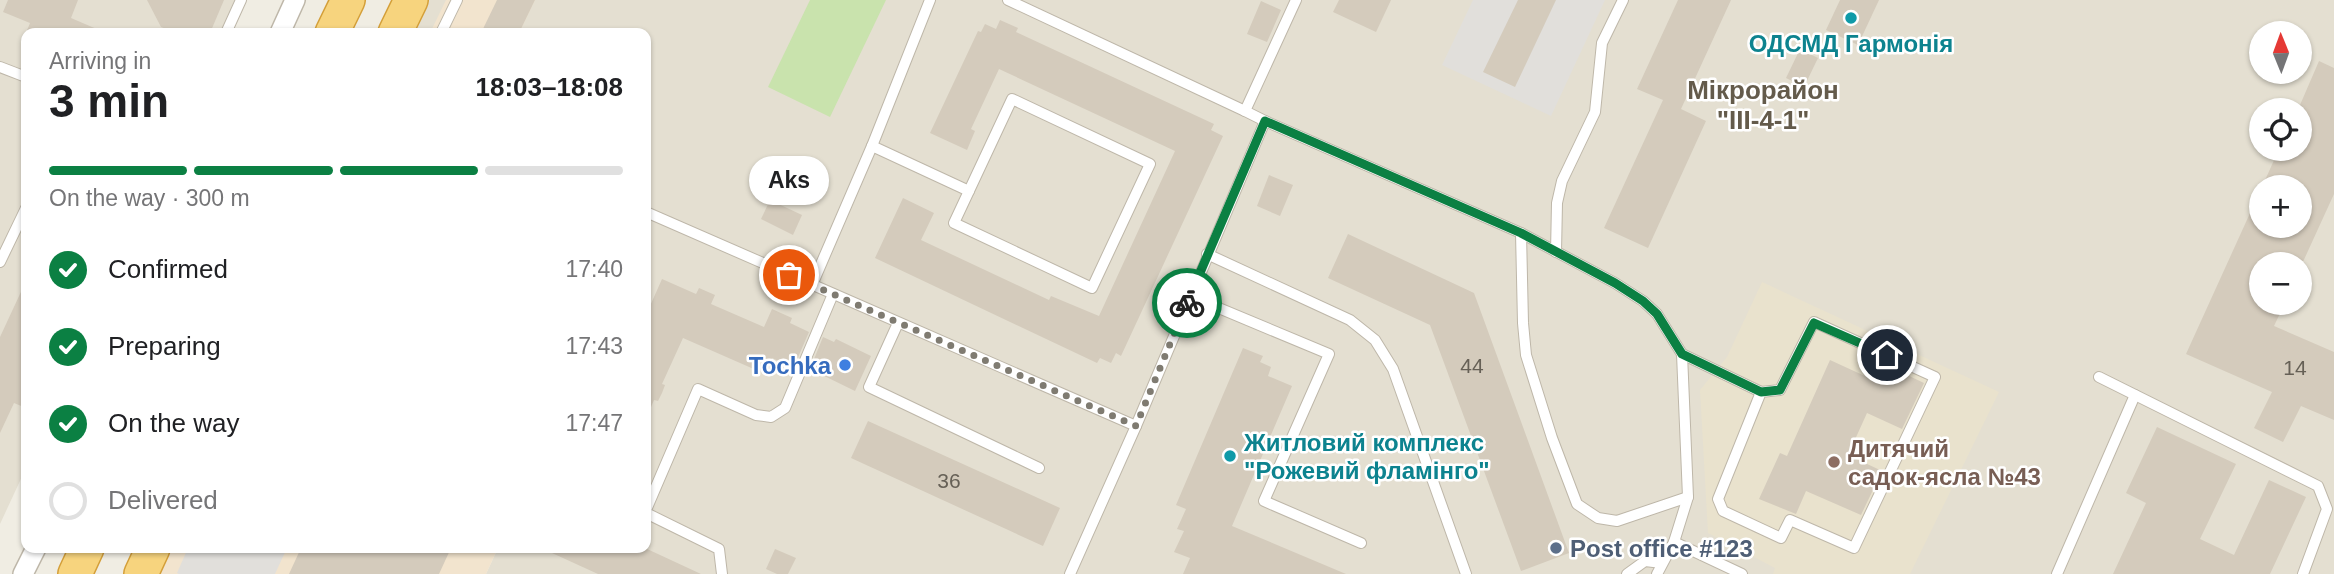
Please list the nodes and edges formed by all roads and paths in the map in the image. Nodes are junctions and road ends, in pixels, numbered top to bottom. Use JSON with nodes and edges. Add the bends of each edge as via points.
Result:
{"nodes":[{"id":1,"x":241,"y":0,"type":"edge"},
{"id":2,"x":295,"y":0,"type":"edge"},
{"id":3,"x":348,"y":0,"type":"edge"},
{"id":4,"x":411,"y":0,"type":"edge"},
{"id":5,"x":457,"y":0,"type":"edge"},
{"id":6,"x":930,"y":0,"type":"edge"},
{"id":7,"x":1008,"y":0,"type":"edge"},
{"id":8,"x":1296,"y":0,"type":"edge"},
{"id":9,"x":1623,"y":0,"type":"edge"},
{"id":10,"x":228,"y":28,"type":"edge"},
{"id":11,"x":282,"y":28,"type":"edge"},
{"id":12,"x":334,"y":28,"type":"edge"},
{"id":13,"x":397,"y":28,"type":"edge"},
{"id":14,"x":443,"y":28,"type":"edge"},
{"id":15,"x":0,"y":67,"type":"edge"},
{"id":16,"x":21,"y":75,"type":"edge"},
{"id":17,"x":1245,"y":111,"type":"junction"},
{"id":18,"x":1265,"y":121,"type":"junction"},
{"id":19,"x":872,"y":146,"type":"junction"},
{"id":20,"x":969,"y":191,"type":"junction"},
{"id":21,"x":651,"y":214,"type":"edge"},
{"id":22,"x":21,"y":218,"type":"edge"},
{"id":23,"x":1521,"y":233,"type":"junction"},
{"id":24,"x":1556,"y":252,"type":"junction"},
{"id":25,"x":1208,"y":254,"type":"junction"},
{"id":26,"x":0,"y":262,"type":"edge"},
{"id":27,"x":812,"y":285,"type":"junction"},
{"id":28,"x":833,"y":294,"type":"junction"},
{"id":29,"x":1190,"y":296,"type":"junction"},
{"id":30,"x":898,"y":323,"type":"junction"},
{"id":31,"x":1682,"y":354,"type":"junction"},
{"id":32,"x":2099,"y":377,"type":"dead end"},
{"id":33,"x":1761,"y":392,"type":"junction"},
{"id":34,"x":2135,"y":395,"type":"junction"},
{"id":35,"x":1136,"y":426,"type":"junction"},
{"id":36,"x":1039,"y":468,"type":"dead end"},
{"id":37,"x":1688,"y":497,"type":"junction"},
{"id":38,"x":651,"y":500,"type":"edge"},
{"id":39,"x":651,"y":514,"type":"edge"},
{"id":40,"x":1674,"y":542,"type":"junction"},
{"id":41,"x":1361,"y":543,"type":"dead end"},
{"id":42,"x":34,"y":553,"type":"edge"},
{"id":43,"x":85,"y":553,"type":"edge"},
{"id":44,"x":151,"y":553,"type":"edge"},
{"id":45,"x":1662,"y":563,"type":"junction"},
{"id":46,"x":23,"y":574,"type":"edge"},
{"id":47,"x":75,"y":574,"type":"edge"},
{"id":48,"x":141,"y":574,"type":"edge"},
{"id":49,"x":722,"y":574,"type":"edge"},
{"id":50,"x":1070,"y":574,"type":"edge"},
{"id":51,"x":1466,"y":574,"type":"edge"},
{"id":52,"x":1627,"y":574,"type":"edge"},
{"id":53,"x":1657,"y":574,"type":"edge"},
{"id":54,"x":1742,"y":574,"type":"edge"},
{"id":55,"x":2057,"y":574,"type":"edge"},
{"id":56,"x":2304,"y":574,"type":"edge"}],
"edges":[{"from":1,"to":10,"type":"lane"},
{"from":2,"to":11,"type":"street"},
{"from":3,"to":12,"type":"highway"},
{"from":4,"to":13,"type":"highway"},
{"from":5,"to":14,"type":"lane"},
{"from":6,"to":19,"type":"lane"},
{"from":7,"to":17,"type":"lane"},
{"from":8,"to":17,"type":"lane"},
{"from":9,"to":24,"type":"lane","via":[[1602,43],[1595,112],[1562,181]]},
{"from":15,"to":16,"type":"lane"},
{"from":17,"to":18,"type":"lane"},
{"from":18,"to":23,"type":"lane"},
{"from":18,"to":25,"type":"lane"},
{"from":19,"to":20,"type":"lane"},
{"from":19,"to":27,"type":"lane"},
{"from":20,"to":20,"type":"lane","via":[[1012,99],[1150,164],[1092,288],[954,223]]},
{"from":21,"to":27,"type":"lane"},
{"from":22,"to":26,"type":"lane"},
{"from":23,"to":24,"type":"lane"},
{"from":23,"to":37,"type":"lane","via":[[1527,355],[1577,504],[1598,519],[1617,521]]},
{"from":24,"to":31,"type":"lane","via":[[1643,301],[1657,314]]},
{"from":25,"to":29,"type":"lane"},
{"from":25,"to":51,"type":"lane","via":[[1350,320],[1375,340],[1393,369]]},
{"from":27,"to":28,"type":"lane"},
{"from":28,"to":30,"type":"lane"},
{"from":28,"to":38,"type":"lane","via":[[785,408],[771,417],[756,415],[698,389]]},
{"from":29,"to":35,"type":"lane"},
{"from":29,"to":41,"type":"lane","via":[[1329,354],[1264,501]]},
{"from":30,"to":35,"type":"lane"},
{"from":30,"to":36,"type":"lane","via":[[869,387]]},
{"from":31,"to":33,"type":"lane"},
{"from":31,"to":37,"type":"lane"},
{"from":32,"to":34,"type":"lane"},
{"from":33,"to":33,"type":"lane","via":[[1718,499],[1723,511],[1781,538],[1790,520],[1854,548],[1936,377],[1814,323],[1780,390]]},
{"from":34,"to":55,"type":"lane"},
{"from":34,"to":56,"type":"lane","via":[[2318,486],[2328,509]]},
{"from":35,"to":50,"type":"lane"},
{"from":37,"to":40,"type":"lane"},
{"from":39,"to":49,"type":"lane","via":[[719,548]]},
{"from":40,"to":45,"type":"lane"},
{"from":40,"to":54,"type":"lane"},
{"from":42,"to":46,"type":"street"},
{"from":43,"to":47,"type":"highway"},
{"from":44,"to":48,"type":"highway"},
{"from":45,"to":52,"type":"lane","via":[[1645,561]]},
{"from":45,"to":53,"type":"lane"}]}
